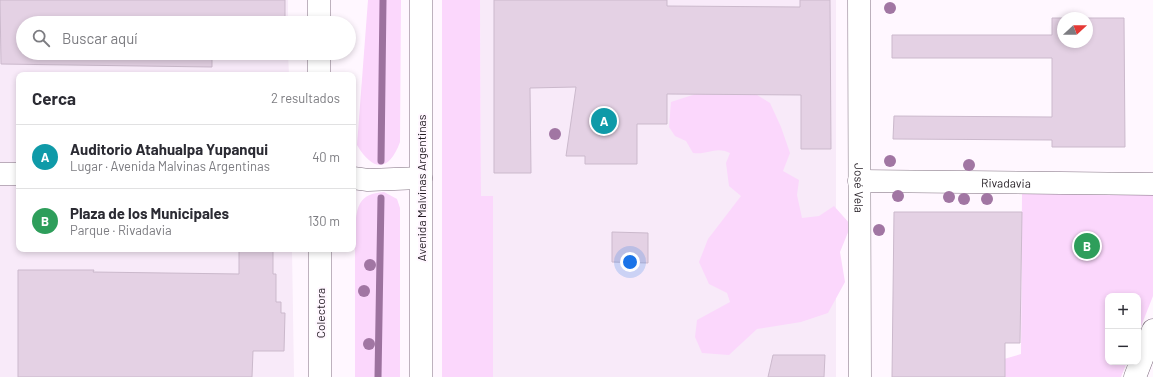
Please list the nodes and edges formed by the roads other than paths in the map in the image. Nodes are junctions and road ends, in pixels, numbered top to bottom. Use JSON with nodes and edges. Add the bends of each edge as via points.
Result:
{"nodes":[{"id":1,"x":318,"y":0,"type":"edge"},
{"id":2,"x":421,"y":0,"type":"edge"},
{"id":3,"x":859,"y":0,"type":"edge"},
{"id":4,"x":319,"y":16,"type":"edge"},
{"id":5,"x":319,"y":60,"type":"edge"},
{"id":6,"x":319,"y":72,"type":"edge"},
{"id":7,"x":0,"y":174,"type":"edge"},
{"id":8,"x":16,"y":174,"type":"edge"},
{"id":9,"x":356,"y":178,"type":"edge"},
{"id":10,"x":421,"y":178,"type":"junction"},
{"id":11,"x":859,"y":181,"type":"junction"},
{"id":12,"x":1153,"y":184,"type":"edge"},
{"id":13,"x":320,"y":252,"type":"edge"},
{"id":14,"x":1153,"y":330,"type":"edge"},
{"id":15,"x":320,"y":377,"type":"edge"},
{"id":16,"x":421,"y":377,"type":"edge"},
{"id":17,"x":860,"y":377,"type":"edge"},
{"id":18,"x":1135,"y":377,"type":"edge"}],
"edges":[{"from":1,"to":4,"type":"street"},
{"from":2,"to":10,"type":"street","name":"Avenida Malvinas Argentinas"},
{"from":3,"to":11,"type":"street","name":"José Vela"},
{"from":5,"to":6,"type":"street"},
{"from":7,"to":8,"type":"street"},
{"from":9,"to":10,"type":"street"},
{"from":10,"to":16,"type":"street","name":"Avenida Malvinas Argentinas"},
{"from":11,"to":12,"type":"street","name":"Rivadavia"},
{"from":11,"to":17,"type":"street","name":"José Vela"},
{"from":13,"to":15,"type":"street","name":"Colectora"},
{"from":14,"to":18,"type":"street"}]}
